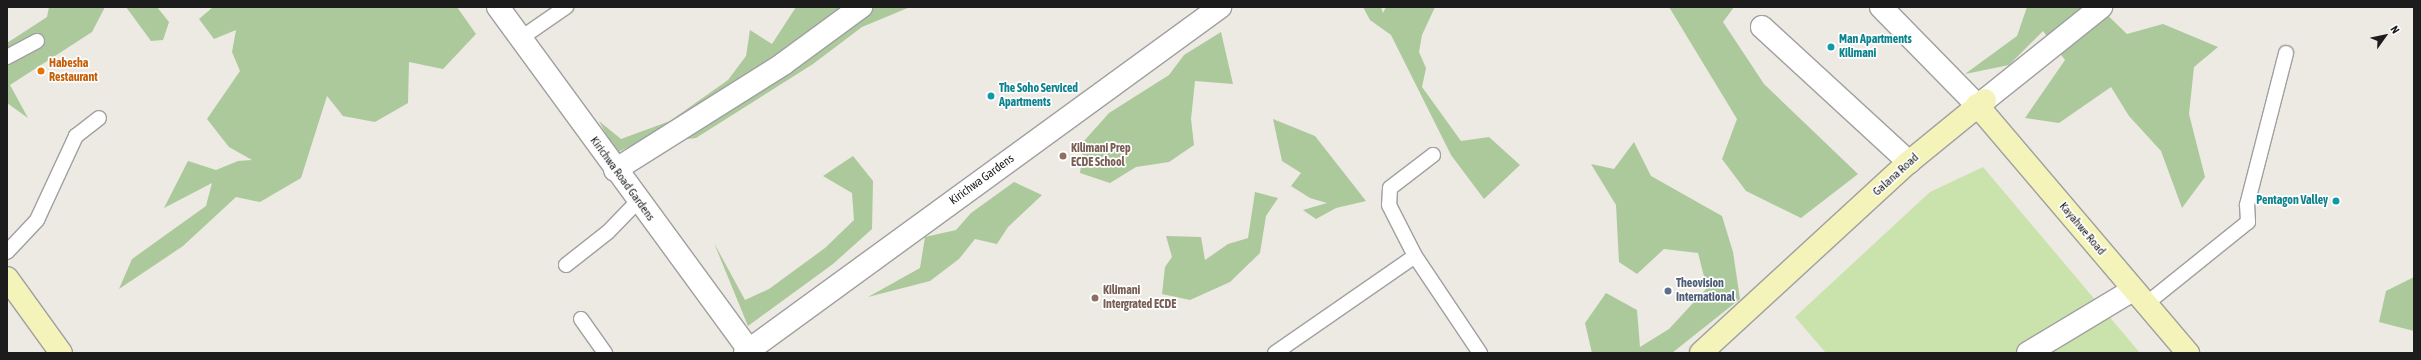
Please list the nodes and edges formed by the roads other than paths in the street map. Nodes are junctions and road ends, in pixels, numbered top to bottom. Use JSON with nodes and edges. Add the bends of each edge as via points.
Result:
{"nodes":[{"id":1,"x":498,"y":7,"type":"edge"},
{"id":2,"x":566,"y":7,"type":"edge"},
{"id":3,"x":861,"y":7,"type":"edge"},
{"id":4,"x":1220,"y":7,"type":"edge"},
{"id":5,"x":1882,"y":7,"type":"edge"},
{"id":6,"x":2101,"y":7,"type":"edge"},
{"id":7,"x":1762,"y":27,"type":"dead end"},
{"id":8,"x":521,"y":38,"type":"junction"},
{"id":9,"x":36,"y":41,"type":"dead end"},
{"id":10,"x":2286,"y":53,"type":"dead end"},
{"id":11,"x":7,"y":56,"type":"edge"},
{"id":12,"x":1981,"y":102,"type":"junction"},
{"id":13,"x":99,"y":118,"type":"dead end"},
{"id":14,"x":1433,"y":155,"type":"dead end"},
{"id":15,"x":1909,"y":162,"type":"junction"},
{"id":16,"x":615,"y":170,"type":"junction"},
{"id":17,"x":638,"y":201,"type":"junction"},
{"id":18,"x":7,"y":252,"type":"edge"},
{"id":19,"x":1415,"y":256,"type":"junction"},
{"id":20,"x":566,"y":265,"type":"dead end"},
{"id":21,"x":7,"y":278,"type":"edge"},
{"id":22,"x":2140,"y":297,"type":"junction"},
{"id":23,"x":580,"y":318,"type":"dead end"},
{"id":24,"x":748,"y":352,"type":"edge"},
{"id":25,"x":61,"y":353,"type":"edge"},
{"id":26,"x":605,"y":353,"type":"edge"},
{"id":27,"x":1275,"y":353,"type":"edge"},
{"id":28,"x":1480,"y":353,"type":"edge"},
{"id":29,"x":1701,"y":353,"type":"edge"},
{"id":30,"x":2028,"y":353,"type":"edge"},
{"id":31,"x":2188,"y":353,"type":"edge"}],
"edges":[{"from":1,"to":8,"type":"street","name":"Kirichwa Road Gardens"},
{"from":2,"to":8,"type":"lane"},
{"from":3,"to":16,"type":"street","via":[[783,64]]},
{"from":4,"to":24,"type":"street","name":"Kirichwa Gardens"},
{"from":5,"to":12,"type":"street"},
{"from":6,"to":12,"type":"street","name":"Galana Road"},
{"from":7,"to":15,"type":"street"},
{"from":8,"to":16,"type":"street","name":"Kirichwa Road Gardens"},
{"from":9,"to":11,"type":"lane"},
{"from":10,"to":22,"type":"lane","via":[[2246,205],[2248,222]]},
{"from":12,"to":15,"type":"main road","name":"Galana Road"},
{"from":12,"to":22,"type":"main road","name":"Kayahwe Road"},
{"from":13,"to":18,"type":"lane","via":[[76,136],[37,220]]},
{"from":14,"to":19,"type":"lane","via":[[1398,179],[1388,198]]},
{"from":15,"to":29,"type":"main road","name":"Galana Road"},
{"from":16,"to":17,"type":"street","name":"Kirichwa Road Gardens"},
{"from":17,"to":20,"type":"lane","via":[[608,232]]},
{"from":17,"to":24,"type":"street","name":"Kirichwa Road Gardens"},
{"from":19,"to":27,"type":"lane"},
{"from":19,"to":28,"type":"lane"},
{"from":21,"to":25,"type":"main road"},
{"from":22,"to":30,"type":"street"},
{"from":22,"to":31,"type":"main road","name":"Kayahwe Road"},
{"from":23,"to":26,"type":"lane"}]}
